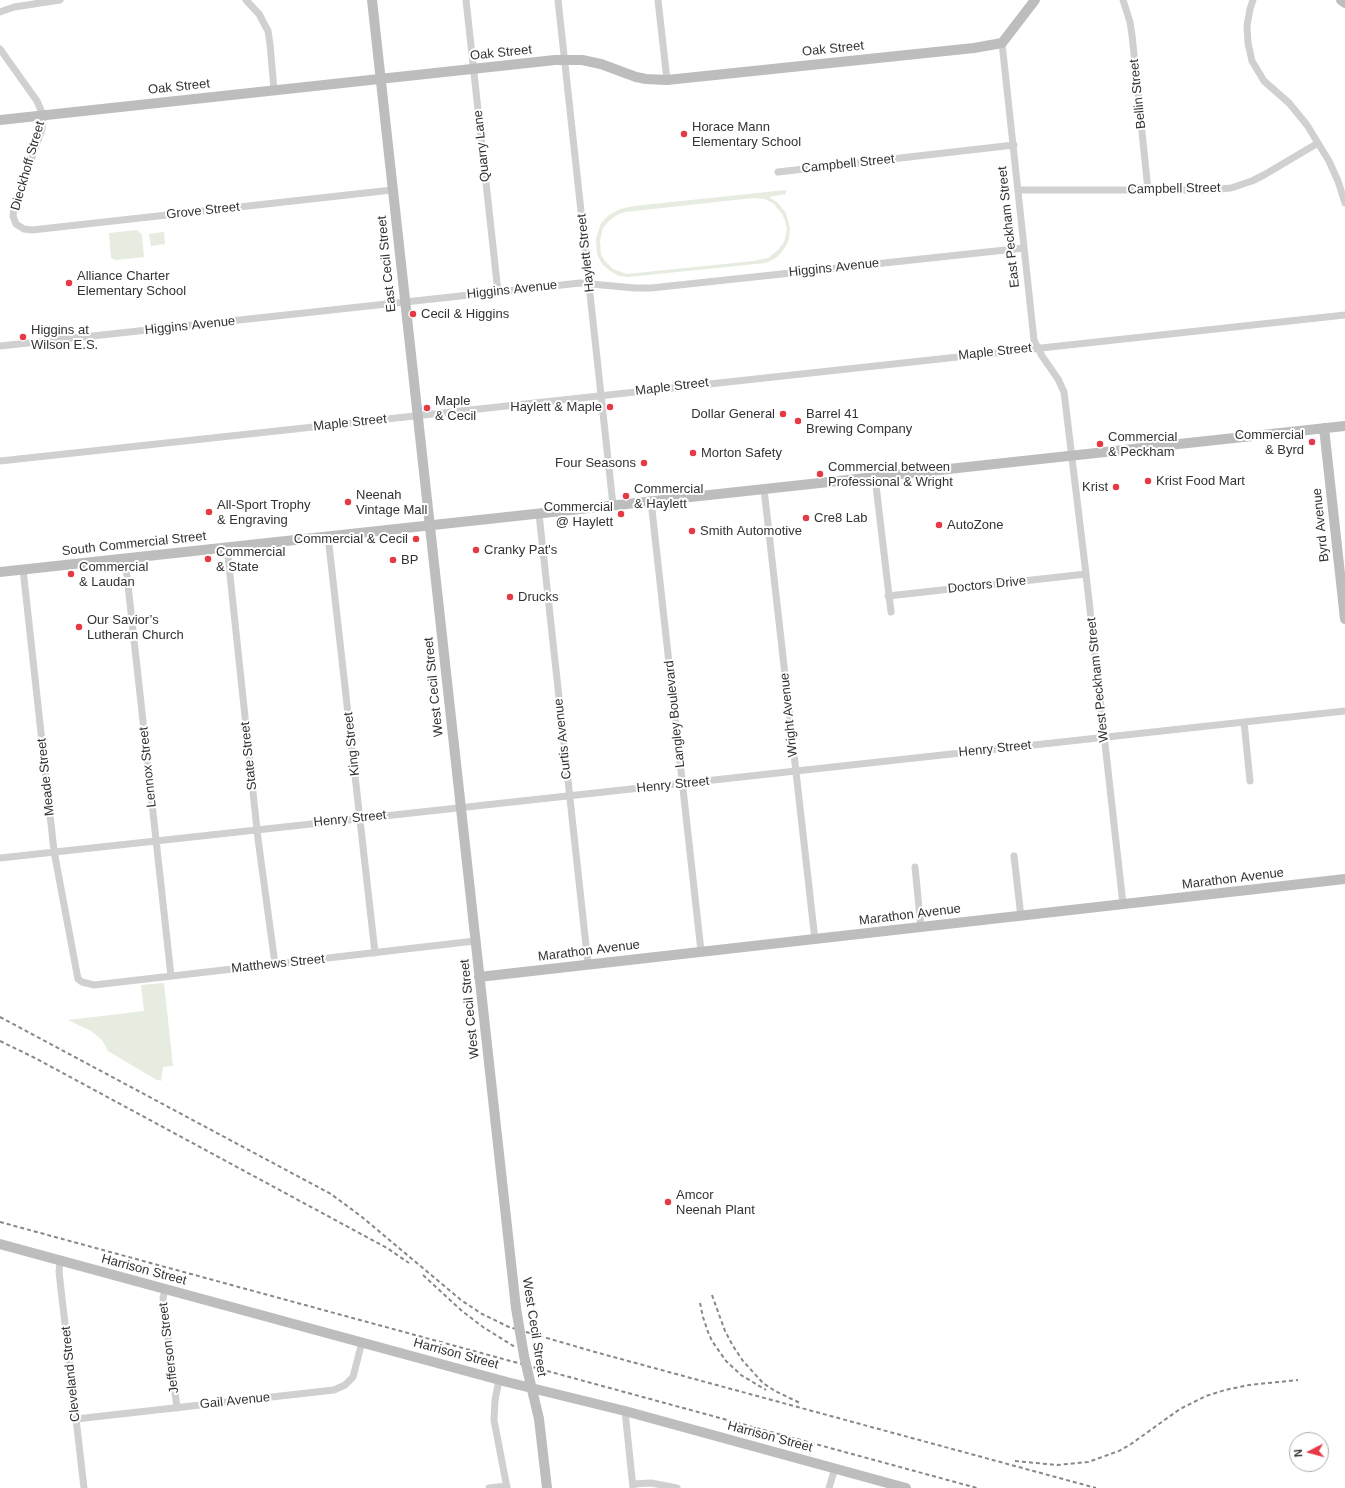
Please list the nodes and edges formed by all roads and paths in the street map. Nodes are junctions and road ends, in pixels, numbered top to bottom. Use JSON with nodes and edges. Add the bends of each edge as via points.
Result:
{"nodes":[{"id":1,"x":60,"y":0,"type":"edge"},
{"id":2,"x":246,"y":0,"type":"edge"},
{"id":3,"x":372,"y":0,"type":"edge"},
{"id":4,"x":466,"y":0,"type":"edge"},
{"id":5,"x":558,"y":0,"type":"edge"},
{"id":6,"x":658,"y":0,"type":"edge"},
{"id":7,"x":1035,"y":0,"type":"edge"},
{"id":8,"x":1122,"y":0,"type":"edge"},
{"id":9,"x":1253,"y":0,"type":"edge"},
{"id":10,"x":1341,"y":0,"type":"edge"},
{"id":11,"x":1345,"y":3,"type":"edge"},
{"id":12,"x":0,"y":12,"type":"edge"},
{"id":13,"x":1002,"y":43,"type":"junction"},
{"id":14,"x":0,"y":49,"type":"edge"},
{"id":15,"x":564,"y":59,"type":"junction"},
{"id":16,"x":473,"y":69,"type":"junction"},
{"id":17,"x":381,"y":79,"type":"junction"},
{"id":18,"x":667,"y":80,"type":"junction"},
{"id":19,"x":274,"y":90,"type":"junction"},
{"id":20,"x":43,"y":116,"type":"junction"},
{"id":21,"x":0,"y":120,"type":"edge"},
{"id":22,"x":1318,"y":142,"type":"junction"},
{"id":23,"x":1014,"y":145,"type":"junction"},
{"id":24,"x":778,"y":172,"type":"dead end"},
{"id":25,"x":392,"y":190,"type":"junction"},
{"id":26,"x":1018,"y":190,"type":"junction"},
{"id":27,"x":1148,"y":190,"type":"junction"},
{"id":28,"x":1345,"y":203,"type":"edge"},
{"id":29,"x":16,"y":224,"type":"joint"},
{"id":30,"x":1024,"y":248,"type":"junction"},
{"id":31,"x":590,"y":283,"type":"junction"},
{"id":32,"x":499,"y":292,"type":"junction"},
{"id":33,"x":405,"y":301,"type":"junction"},
{"id":34,"x":1345,"y":315,"type":"edge"},
{"id":35,"x":0,"y":346,"type":"edge"},
{"id":36,"x":1037,"y":348,"type":"junction"},
{"id":37,"x":602,"y":396,"type":"junction"},
{"id":38,"x":418,"y":415,"type":"junction"},
{"id":39,"x":1345,"y":426,"type":"edge"},
{"id":40,"x":1324,"y":428,"type":"junction"},
{"id":41,"x":1072,"y":455,"type":"junction"},
{"id":42,"x":0,"y":461,"type":"edge"},
{"id":43,"x":875,"y":477,"type":"junction"},
{"id":44,"x":764,"y":489,"type":"junction"},
{"id":45,"x":651,"y":501,"type":"junction"},
{"id":46,"x":614,"y":506,"type":"junction"},
{"id":47,"x":539,"y":514,"type":"junction"},
{"id":48,"x":430,"y":525,"type":"junction"},
{"id":49,"x":328,"y":536,"type":"junction"},
{"id":50,"x":227,"y":547,"type":"junction"},
{"id":51,"x":125,"y":558,"type":"junction"},
{"id":52,"x":23,"y":569,"type":"junction"},
{"id":53,"x":0,"y":572,"type":"edge"},
{"id":54,"x":1086,"y":574,"type":"junction"},
{"id":55,"x":888,"y":596,"type":"junction"},
{"id":56,"x":891,"y":612,"type":"dead end"},
{"id":57,"x":1345,"y":619,"type":"edge"},
{"id":58,"x":1345,"y":711,"type":"edge"},
{"id":59,"x":1244,"y":722,"type":"junction"},
{"id":60,"x":1104,"y":737,"type":"junction"},
{"id":61,"x":796,"y":771,"type":"junction"},
{"id":62,"x":1250,"y":781,"type":"dead end"},
{"id":63,"x":682,"y":784,"type":"junction"},
{"id":64,"x":569,"y":796,"type":"junction"},
{"id":65,"x":460,"y":808,"type":"junction"},
{"id":66,"x":360,"y":818,"type":"junction"},
{"id":67,"x":258,"y":829,"type":"junction"},
{"id":68,"x":157,"y":841,"type":"junction"},
{"id":69,"x":54,"y":852,"type":"junction"},
{"id":70,"x":1014,"y":856,"type":"dead end"},
{"id":71,"x":0,"y":858,"type":"edge"},
{"id":72,"x":914,"y":867,"type":"dead end"},
{"id":73,"x":1345,"y":879,"type":"edge"},
{"id":74,"x":1123,"y":904,"type":"junction"},
{"id":75,"x":1021,"y":917,"type":"junction"},
{"id":76,"x":921,"y":928,"type":"junction"},
{"id":77,"x":814,"y":940,"type":"junction"},
{"id":78,"x":475,"y":941,"type":"junction"},
{"id":79,"x":702,"y":951,"type":"junction"},
{"id":80,"x":375,"y":953,"type":"junction"},
{"id":81,"x":275,"y":964,"type":"junction"},
{"id":82,"x":588,"y":964,"type":"junction"},
{"id":83,"x":171,"y":976,"type":"junction"},
{"id":84,"x":479,"y":977,"type":"junction"},
{"id":85,"x":82,"y":982,"type":"joint"},
{"id":86,"x":0,"y":1244,"type":"edge"},
{"id":87,"x":60,"y":1261,"type":"junction"},
{"id":88,"x":164,"y":1289,"type":"junction"},
{"id":89,"x":362,"y":1342,"type":"junction"},
{"id":90,"x":500,"y":1380,"type":"junction"},
{"id":91,"x":177,"y":1408,"type":"junction"},
{"id":92,"x":625,"y":1411,"type":"junction"},
{"id":93,"x":76,"y":1419,"type":"junction"},
{"id":94,"x":835,"y":1468,"type":"junction"},
{"id":95,"x":633,"y":1486,"type":"edge"},
{"id":96,"x":507,"y":1487,"type":"edge"},
{"id":97,"x":84,"y":1488,"type":"edge"},
{"id":98,"x":489,"y":1488,"type":"edge"},
{"id":99,"x":548,"y":1488,"type":"edge"},
{"id":100,"x":677,"y":1488,"type":"edge"},
{"id":101,"x":829,"y":1488,"type":"edge"},
{"id":102,"x":906,"y":1488,"type":"edge"}],
"edges":[{"from":1,"to":12,"type":"street","via":[[14,7]]},
{"from":2,"to":19,"type":"street","via":[[259,14],[268,31]]},
{"from":3,"to":17,"type":"main road","name":"East Cecil Street"},
{"from":4,"to":16,"type":"street","name":"Quarry Lane"},
{"from":5,"to":15,"type":"street","name":"Haylett Street"},
{"from":6,"to":18,"type":"street"},
{"from":7,"to":13,"type":"main road"},
{"from":8,"to":27,"type":"street","name":"Bellin Street","via":[[1132,34]]},
{"from":9,"to":22,"type":"street","via":[[1247,26],[1252,61],[1264,81],[1300,115]]},
{"from":10,"to":11,"type":"main road"},
{"from":13,"to":18,"type":"main road","name":"Oak Street"},
{"from":13,"to":23,"type":"street","name":"East Peckham Street"},
{"from":14,"to":20,"type":"street","name":"Dieckhoff Street","via":[[37,101]]},
{"from":15,"to":16,"type":"main road","name":"Oak Street"},
{"from":15,"to":18,"type":"main road","name":"Oak Street","via":[[601,64],[636,77]]},
{"from":15,"to":31,"type":"street","name":"Haylett Street"},
{"from":16,"to":17,"type":"main road","name":"Oak Street"},
{"from":16,"to":32,"type":"street","name":"Quarry Lane"},
{"from":17,"to":19,"type":"main road","name":"Oak Street"},
{"from":17,"to":25,"type":"main road","name":"East Cecil Street"},
{"from":19,"to":20,"type":"main road","name":"Oak Street"},
{"from":20,"to":21,"type":"main road","name":"Oak Street"},
{"from":20,"to":29,"type":"street","name":"Dieckhoff Street","via":[[42,129],[14,208]]},
{"from":22,"to":27,"type":"street","name":"Campbell Street","via":[[1264,175],[1242,185],[1215,190]]},
{"from":22,"to":28,"type":"street","via":[[1332,168]]},
{"from":23,"to":24,"type":"street","name":"Campbell Street"},
{"from":23,"to":26,"type":"street","name":"East Peckham Street"},
{"from":25,"to":29,"type":"street","name":"Grove Street","via":[[32,230],[24,230]]},
{"from":25,"to":33,"type":"main road","name":"East Cecil Street"},
{"from":26,"to":27,"type":"street","name":"Campbell Street"},
{"from":26,"to":30,"type":"street","name":"East Peckham Street"},
{"from":30,"to":31,"type":"street","name":"Higgins Avenue","via":[[651,288]]},
{"from":30,"to":36,"type":"street","name":"East Peckham Street"},
{"from":31,"to":32,"type":"street","name":"Higgins Avenue"},
{"from":31,"to":37,"type":"street","name":"Haylett Street"},
{"from":32,"to":33,"type":"street","name":"Higgins Avenue"},
{"from":33,"to":35,"type":"street","name":"Higgins Avenue"},
{"from":33,"to":38,"type":"main road","name":"East Cecil Street"},
{"from":34,"to":36,"type":"street","name":"Maple Street"},
{"from":36,"to":37,"type":"street","name":"Maple Street"},
{"from":36,"to":41,"type":"street","name":"East Peckham Street","via":[[1064,392]]},
{"from":37,"to":38,"type":"street","name":"Maple Street"},
{"from":37,"to":46,"type":"street","name":"Haylett Street"},
{"from":38,"to":42,"type":"street","name":"Maple Street"},
{"from":38,"to":48,"type":"main road","name":"East Cecil Street"},
{"from":39,"to":40,"type":"main road","name":"South Commercial Street"},
{"from":40,"to":41,"type":"main road","name":"South Commercial Street"},
{"from":40,"to":57,"type":"main road","name":"Byrd Avenue"},
{"from":41,"to":43,"type":"main road","name":"South Commercial Street"},
{"from":41,"to":54,"type":"street","name":"West Peckham Street"},
{"from":43,"to":44,"type":"main road","name":"South Commercial Street"},
{"from":43,"to":55,"type":"street"},
{"from":44,"to":45,"type":"main road","name":"South Commercial Street"},
{"from":44,"to":61,"type":"street","name":"Wright Avenue"},
{"from":45,"to":46,"type":"main road","name":"South Commercial Street"},
{"from":45,"to":63,"type":"street","name":"Langley Boulevard"},
{"from":46,"to":47,"type":"main road","name":"South Commercial Street"},
{"from":47,"to":48,"type":"main road","name":"South Commercial Street"},
{"from":47,"to":64,"type":"street","name":"Curtis Avenue"},
{"from":48,"to":49,"type":"main road","name":"South Commercial Street"},
{"from":48,"to":65,"type":"main road","name":"West Cecil Street"},
{"from":49,"to":50,"type":"main road","name":"South Commercial Street"},
{"from":49,"to":66,"type":"street","name":"King Street"},
{"from":50,"to":51,"type":"main road","name":"South Commercial Street"},
{"from":50,"to":67,"type":"street","name":"State Street"},
{"from":51,"to":52,"type":"main road","name":"South Commercial Street"},
{"from":51,"to":68,"type":"street","name":"Lennox Street"},
{"from":52,"to":53,"type":"main road","name":"South Commercial Street"},
{"from":52,"to":69,"type":"street","name":"Meade Street"},
{"from":54,"to":55,"type":"street","name":"Doctors Drive"},
{"from":54,"to":60,"type":"street","name":"West Peckham Street"},
{"from":55,"to":56,"type":"street"},
{"from":58,"to":59,"type":"street","name":"Henry Street"},
{"from":59,"to":60,"type":"street","name":"Henry Street"},
{"from":59,"to":62,"type":"street"},
{"from":60,"to":61,"type":"street","name":"Henry Street"},
{"from":60,"to":74,"type":"street","name":"West Peckham Street"},
{"from":61,"to":63,"type":"street","name":"Henry Street"},
{"from":61,"to":77,"type":"street","name":"Wright Avenue"},
{"from":63,"to":64,"type":"street","name":"Henry Street"},
{"from":63,"to":79,"type":"street","name":"Langley Boulevard"},
{"from":64,"to":65,"type":"street","name":"Henry Street"},
{"from":64,"to":82,"type":"street","name":"Curtis Avenue"},
{"from":65,"to":66,"type":"street","name":"Henry Street"},
{"from":65,"to":78,"type":"main road","name":"West Cecil Street"},
{"from":66,"to":67,"type":"street","name":"Henry Street"},
{"from":66,"to":80,"type":"street","name":"King Street"},
{"from":67,"to":68,"type":"street","name":"Henry Street"},
{"from":67,"to":81,"type":"street","name":"State Street"},
{"from":68,"to":69,"type":"street","name":"Henry Street"},
{"from":68,"to":83,"type":"street","name":"Lennox Street"},
{"from":69,"to":71,"type":"street","name":"Henry Street"},
{"from":69,"to":85,"type":"street","name":"Meade Street","via":[[76,974]]},
{"from":70,"to":75,"type":"street"},
{"from":72,"to":76,"type":"street"},
{"from":73,"to":74,"type":"main road","name":"Marathon Avenue"},
{"from":74,"to":75,"type":"main road","name":"Marathon Avenue"},
{"from":75,"to":76,"type":"main road","name":"Marathon Avenue"},
{"from":76,"to":77,"type":"main road","name":"Marathon Avenue"},
{"from":77,"to":79,"type":"main road","name":"Marathon Avenue"},
{"from":78,"to":80,"type":"street","name":"Matthews Street"},
{"from":78,"to":84,"type":"main road","name":"West Cecil Street"},
{"from":79,"to":82,"type":"main road","name":"Marathon Avenue"},
{"from":80,"to":81,"type":"street","name":"Matthews Street"},
{"from":81,"to":83,"type":"street","name":"Matthews Street"},
{"from":82,"to":84,"type":"main road","name":"Marathon Avenue"},
{"from":83,"to":85,"type":"street","name":"Matthews Street","via":[[94,985]]},
{"from":84,"to":99,"type":"main road","name":"West Cecil Street","bridge":true,"via":[[516,1308],[538,1419]]},
{"from":86,"to":87,"type":"main road","name":"Harrison Street"},
{"from":87,"to":88,"type":"main road","name":"Harrison Street"},
{"from":87,"to":93,"type":"street","name":"Cleveland Street","via":[[59,1272]]},
{"from":88,"to":89,"type":"main road","name":"Harrison Street"},
{"from":88,"to":91,"type":"street","name":"Jefferson Street"},
{"from":89,"to":90,"type":"main road","name":"Harrison Street"},
{"from":89,"to":91,"type":"street","name":"Gail Avenue","via":[[353,1377],[340,1388]]},
{"from":90,"to":92,"type":"main road","name":"Harrison Street"},
{"from":90,"to":96,"type":"street","via":[[494,1420]]},
{"from":91,"to":93,"type":"street","name":"Gail Avenue"},
{"from":92,"to":94,"type":"main road","name":"Harrison Street"},
{"from":92,"to":95,"type":"street"},
{"from":93,"to":97,"type":"street","name":"Cleveland Street"},
{"from":94,"to":101,"type":"street"},
{"from":94,"to":102,"type":"main road","name":"Harrison Street"},
{"from":95,"to":100,"type":"street","via":[[651,1483]]},
{"from":96,"to":98,"type":"street"}]}
